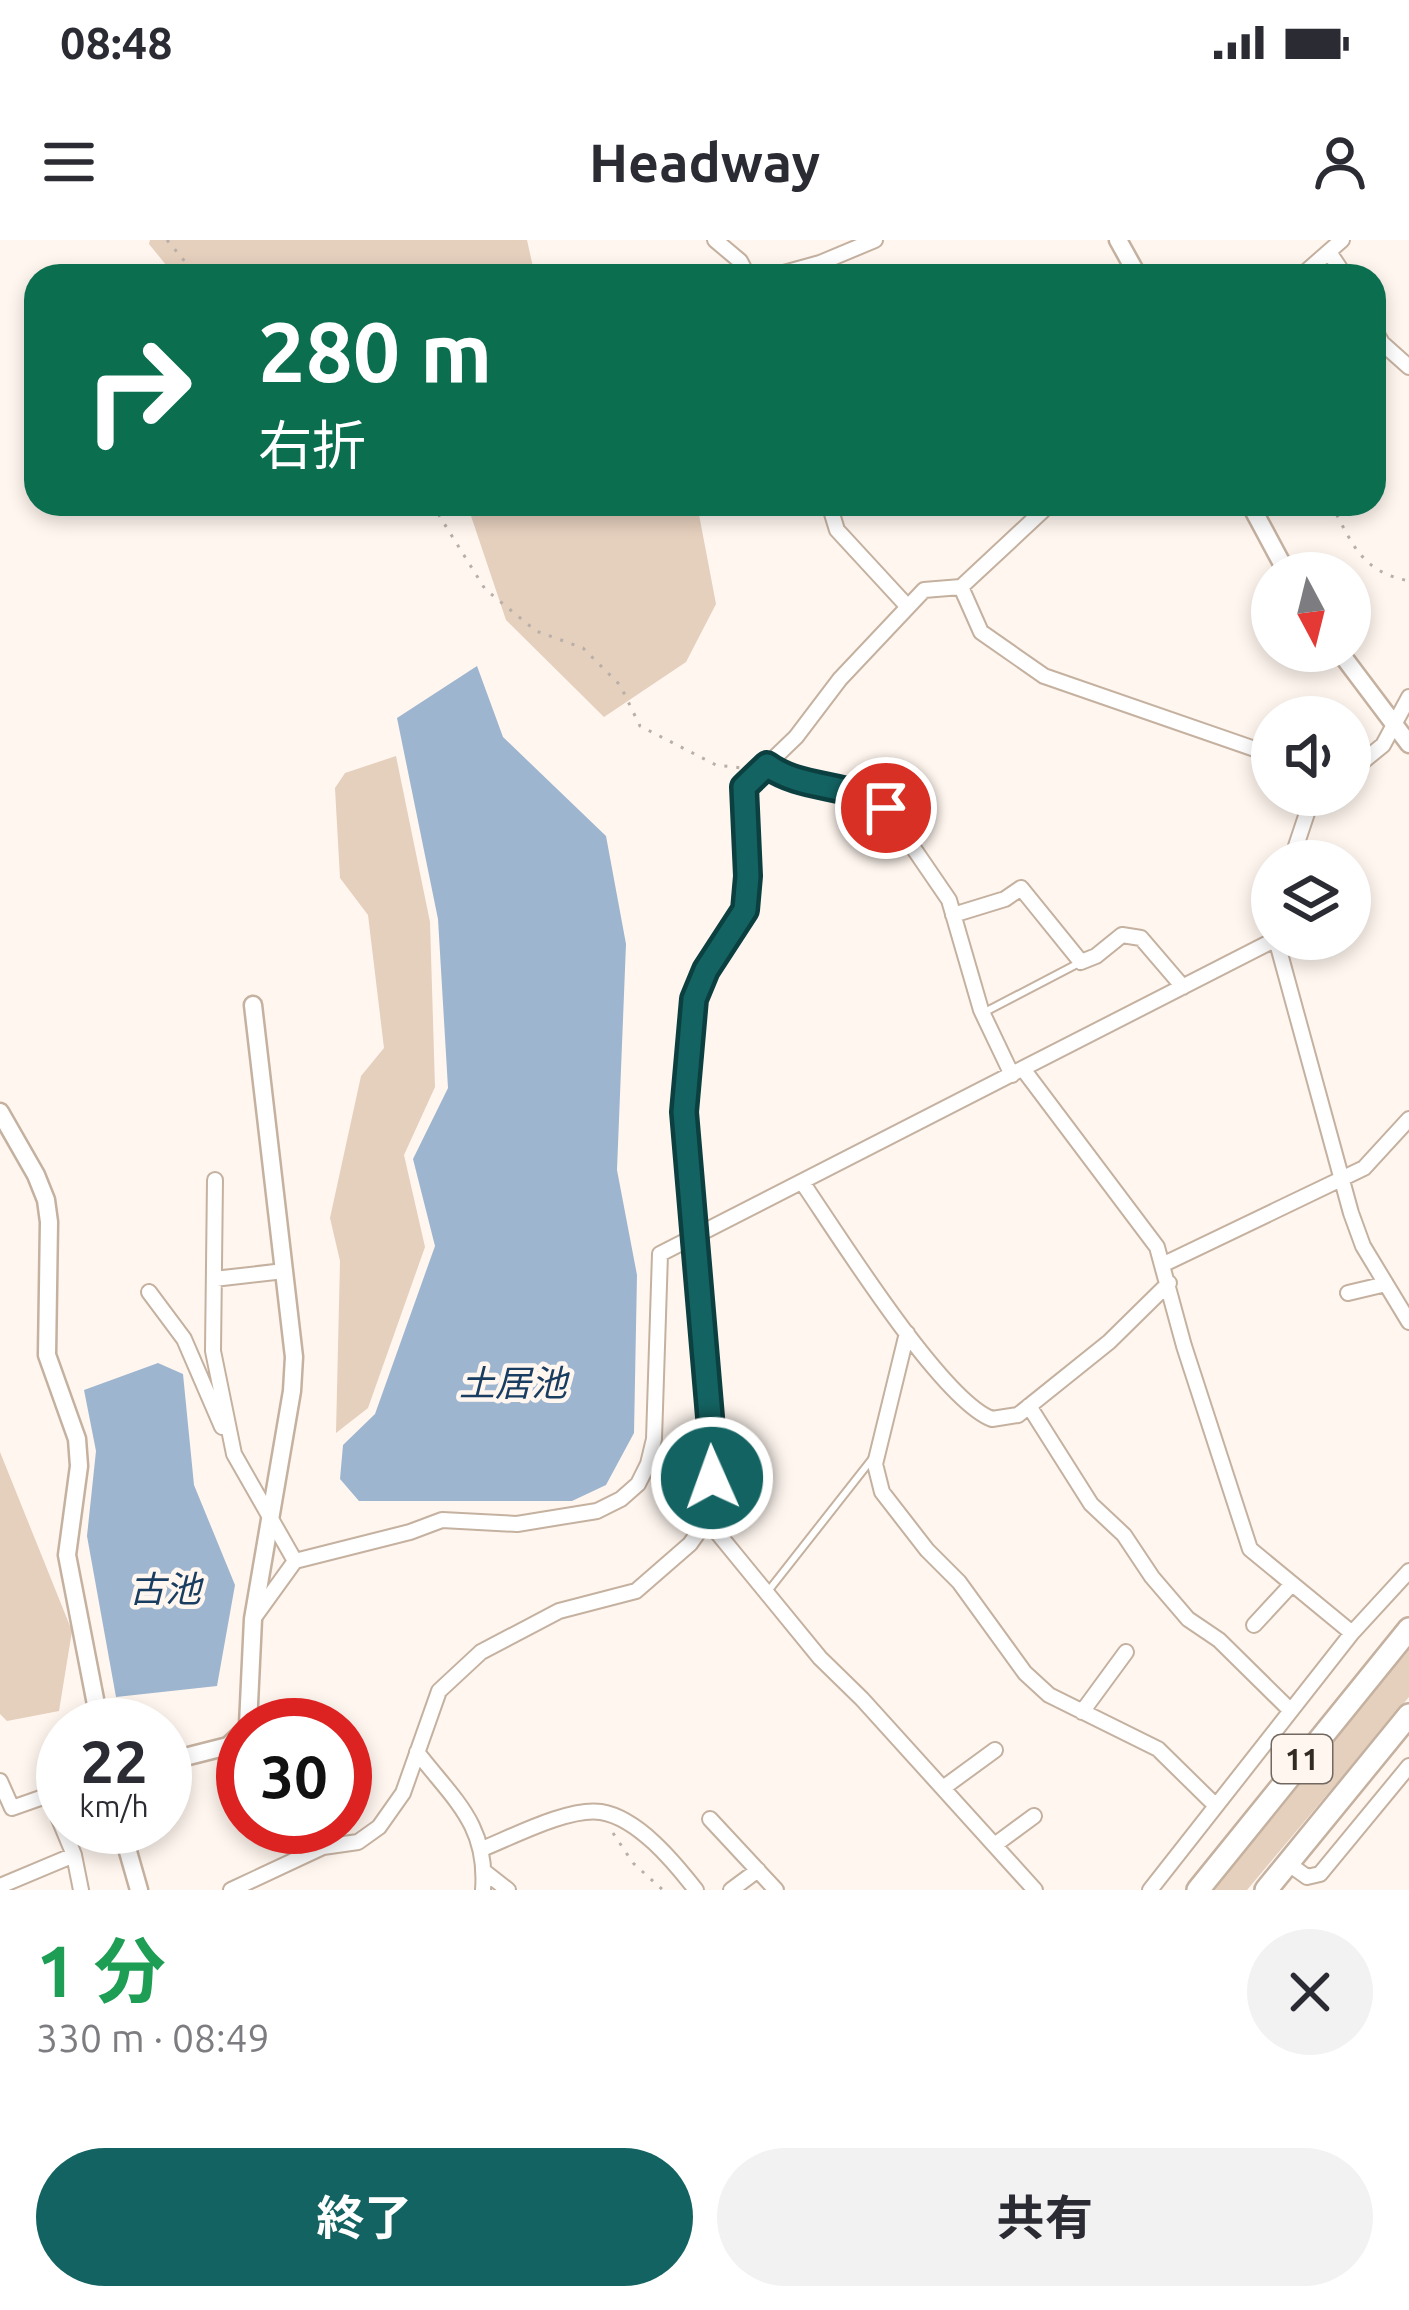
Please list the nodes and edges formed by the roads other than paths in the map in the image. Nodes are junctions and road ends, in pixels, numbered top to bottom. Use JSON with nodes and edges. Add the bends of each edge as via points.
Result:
{"nodes":[{"id":1,"x":716,"y":240,"type":"edge"},
{"id":2,"x":875,"y":240,"type":"edge"},
{"id":3,"x":1342,"y":240,"type":"edge"},
{"id":4,"x":1329,"y":252,"type":"junction"},
{"id":5,"x":742,"y":264,"type":"edge"},
{"id":6,"x":807,"y":264,"type":"edge"},
{"id":7,"x":1315,"y":264,"type":"edge"},
{"id":8,"x":1337,"y":264,"type":"edge"},
{"id":9,"x":1386,"y":347,"type":"edge"},
{"id":10,"x":1409,"y":367,"type":"edge"},
{"id":11,"x":833,"y":516,"type":"edge"},
{"id":12,"x":1037,"y":516,"type":"edge"},
{"id":13,"x":1256,"y":516,"type":"edge"},
{"id":14,"x":1276,"y":552,"type":"edge"},
{"id":15,"x":962,"y":587,"type":"junction"},
{"id":16,"x":908,"y":607,"type":"junction"},
{"id":17,"x":1355,"y":672,"type":"edge"},
{"id":18,"x":1409,"y":697,"type":"edge"},
{"id":19,"x":1395,"y":726,"type":"junction"},
{"id":20,"x":1409,"y":744,"type":"edge"},
{"id":21,"x":1251,"y":748,"type":"edge"},
{"id":22,"x":1371,"y":757,"type":"edge"},
{"id":23,"x":764,"y":768,"type":"junction"},
{"id":24,"x":953,"y":915,"type":"junction"},
{"id":25,"x":1251,"y":952,"type":"edge"},
{"id":26,"x":1282,"y":960,"type":"edge"},
{"id":27,"x":1081,"y":962,"type":"junction"},
{"id":28,"x":1183,"y":987,"type":"junction"},
{"id":29,"x":253,"y":1005,"type":"dead end"},
{"id":30,"x":982,"y":1013,"type":"junction"},
{"id":31,"x":1018,"y":1072,"type":"junction"},
{"id":32,"x":0,"y":1112,"type":"edge"},
{"id":33,"x":1409,"y":1119,"type":"edge"},
{"id":34,"x":1341,"y":1179,"type":"junction"},
{"id":35,"x":215,"y":1180,"type":"dead end"},
{"id":36,"x":802,"y":1182,"type":"junction"},
{"id":37,"x":695,"y":1237,"type":"junction"},
{"id":38,"x":1164,"y":1264,"type":"junction"},
{"id":39,"x":284,"y":1271,"type":"junction"},
{"id":40,"x":214,"y":1279,"type":"junction"},
{"id":41,"x":1169,"y":1282,"type":"junction"},
{"id":42,"x":1386,"y":1284,"type":"junction"},
{"id":43,"x":149,"y":1292,"type":"dead end"},
{"id":44,"x":1348,"y":1293,"type":"dead end"},
{"id":45,"x":1409,"y":1322,"type":"edge"},
{"id":46,"x":907,"y":1333,"type":"junction"},
{"id":47,"x":1029,"y":1406,"type":"junction"},
{"id":48,"x":234,"y":1454,"type":"junction"},
{"id":49,"x":877,"y":1458,"type":"junction"},
{"id":50,"x":269,"y":1515,"type":"junction"},
{"id":51,"x":706,"y":1520,"type":"junction"},
{"id":52,"x":295,"y":1561,"type":"junction"},
{"id":53,"x":1409,"y":1570,"type":"edge"},
{"id":54,"x":1292,"y":1584,"type":"junction"},
{"id":55,"x":767,"y":1592,"type":"junction"},
{"id":56,"x":253,"y":1619,"type":"junction"},
{"id":57,"x":1254,"y":1625,"type":"dead end"},
{"id":58,"x":1409,"y":1629,"type":"edge"},
{"id":59,"x":1352,"y":1633,"type":"junction"},
{"id":60,"x":1126,"y":1652,"type":"dead end"},
{"id":61,"x":95,"y":1698,"type":"edge"},
{"id":62,"x":247,"y":1698,"type":"edge"},
{"id":63,"x":1290,"y":1710,"type":"junction"},
{"id":64,"x":1082,"y":1712,"type":"junction"},
{"id":65,"x":1409,"y":1714,"type":"edge"},
{"id":66,"x":995,"y":1750,"type":"dead end"},
{"id":67,"x":417,"y":1752,"type":"junction"},
{"id":68,"x":1409,"y":1766,"type":"edge"},
{"id":69,"x":0,"y":1781,"type":"edge"},
{"id":70,"x":943,"y":1788,"type":"junction"},
{"id":71,"x":1214,"y":1804,"type":"junction"},
{"id":72,"x":1034,"y":1816,"type":"dead end"},
{"id":73,"x":710,"y":1820,"type":"dead end"},
{"id":74,"x":996,"y":1844,"type":"junction"},
{"id":75,"x":482,"y":1849,"type":"junction"},
{"id":76,"x":129,"y":1854,"type":"edge"},
{"id":77,"x":74,"y":1855,"type":"junction"},
{"id":78,"x":1286,"y":1862,"type":"junction"},
{"id":79,"x":758,"y":1870,"type":"junction"},
{"id":80,"x":484,"y":1872,"type":"junction"},
{"id":81,"x":0,"y":1886,"type":"edge"},
{"id":82,"x":81,"y":1890,"type":"edge"},
{"id":83,"x":139,"y":1890,"type":"edge"},
{"id":84,"x":231,"y":1890,"type":"edge"},
{"id":85,"x":483,"y":1890,"type":"edge"},
{"id":86,"x":508,"y":1890,"type":"edge"},
{"id":87,"x":696,"y":1890,"type":"edge"},
{"id":88,"x":731,"y":1890,"type":"edge"},
{"id":89,"x":776,"y":1890,"type":"edge"},
{"id":90,"x":1035,"y":1890,"type":"edge"},
{"id":91,"x":1150,"y":1890,"type":"edge"},
{"id":92,"x":1198,"y":1890,"type":"edge"},
{"id":93,"x":1266,"y":1890,"type":"edge"}],
"edges":[{"from":1,"to":5,"type":"street"},
{"from":2,"to":6,"type":"street"},
{"from":3,"to":4,"type":"street"},
{"from":4,"to":7,"type":"street"},
{"from":4,"to":8,"type":"street"},
{"from":9,"to":10,"type":"street"},
{"from":11,"to":16,"type":"street"},
{"from":12,"to":15,"type":"street"},
{"from":13,"to":14,"type":"street"},
{"from":15,"to":16,"type":"street","via":[[925,590]]},
{"from":15,"to":21,"type":"street","via":[[981,632],[1044,676]]},
{"from":16,"to":23,"type":"street"},
{"from":17,"to":19,"type":"street"},
{"from":18,"to":19,"type":"street"},
{"from":19,"to":20,"type":"street"},
{"from":19,"to":22,"type":"street"},
{"from":23,"to":24,"type":"street","via":[[886,808]]},
{"from":23,"to":37,"type":"street","via":[[744,787],[745,910],[694,999],[684,1112]]},
{"from":24,"to":27,"type":"street","via":[[1022,888]]},
{"from":24,"to":30,"type":"street"},
{"from":25,"to":28,"type":"street"},
{"from":26,"to":34,"type":"street"},
{"from":27,"to":28,"type":"street","via":[[1121,935],[1141,938]]},
{"from":27,"to":30,"type":"lane"},
{"from":28,"to":31,"type":"street"},
{"from":29,"to":39,"type":"street"},
{"from":30,"to":31,"type":"street"},
{"from":31,"to":36,"type":"street"},
{"from":31,"to":38,"type":"street"},
{"from":32,"to":61,"type":"street","via":[[46,1200],[47,1355],[77,1439],[67,1555]]},
{"from":33,"to":34,"type":"street","via":[[1364,1168]]},
{"from":34,"to":38,"type":"street"},
{"from":34,"to":42,"type":"street","via":[[1363,1246]]},
{"from":35,"to":40,"type":"street"},
{"from":36,"to":37,"type":"street"},
{"from":36,"to":46,"type":"street"},
{"from":37,"to":51,"type":"street","via":[[713,1452]]},
{"from":37,"to":52,"type":"street","via":[[660,1254],[654,1439],[638,1484],[621,1499],[597,1511],[517,1524],[442,1520]]},
{"from":38,"to":41,"type":"street"},
{"from":39,"to":40,"type":"street"},
{"from":39,"to":50,"type":"street","via":[[292,1391]]},
{"from":40,"to":48,"type":"street","via":[[213,1351]]},
{"from":41,"to":47,"type":"street"},
{"from":41,"to":54,"type":"street","via":[[1240,1527],[1250,1549]]},
{"from":42,"to":44,"type":"street"},
{"from":42,"to":45,"type":"street"},
{"from":43,"to":48,"type":"street","via":[[184,1339]]},
{"from":46,"to":47,"type":"street","via":[[980,1414],[1007,1419]]},
{"from":46,"to":49,"type":"street"},
{"from":47,"to":63,"type":"street","via":[[1090,1504],[1124,1535],[1151,1577]]},
{"from":48,"to":50,"type":"street"},
{"from":49,"to":55,"type":"lane"},
{"from":49,"to":64,"type":"street","via":[[882,1492],[1024,1672]]},
{"from":50,"to":52,"type":"street"},
{"from":50,"to":56,"type":"street"},
{"from":51,"to":55,"type":"street"},
{"from":51,"to":67,"type":"street","via":[[636,1592],[559,1611],[481,1652],[439,1690]]},
{"from":52,"to":56,"type":"street"},
{"from":53,"to":59,"type":"street"},
{"from":54,"to":57,"type":"street"},
{"from":54,"to":59,"type":"street"},
{"from":55,"to":70,"type":"street"},
{"from":56,"to":62,"type":"street"},
{"from":58,"to":92,"type":"highway","number":"11"},
{"from":59,"to":63,"type":"street"},
{"from":60,"to":64,"type":"street"},
{"from":63,"to":71,"type":"street"},
{"from":64,"to":71,"type":"street","via":[[1158,1749]]},
{"from":65,"to":78,"type":"highway","number":"11"},
{"from":66,"to":70,"type":"street"},
{"from":67,"to":75,"type":"street","via":[[476,1828]]},
{"from":67,"to":84,"type":"street","via":[[379,1827]]},
{"from":68,"to":78,"type":"street","via":[[1320,1874],[1307,1877]]},
{"from":69,"to":77,"type":"street","via":[[12,1808],[49,1795]]},
{"from":70,"to":74,"type":"street"},
{"from":71,"to":91,"type":"street"},
{"from":72,"to":74,"type":"street"},
{"from":73,"to":79,"type":"street"},
{"from":74,"to":90,"type":"street"},
{"from":75,"to":80,"type":"street"},
{"from":75,"to":87,"type":"street","via":[[599,1811],[628,1823]]},
{"from":76,"to":83,"type":"street"},
{"from":77,"to":81,"type":"street"},
{"from":77,"to":82,"type":"street"},
{"from":78,"to":93,"type":"highway","number":"11"},
{"from":79,"to":88,"type":"street"},
{"from":79,"to":89,"type":"street"},
{"from":80,"to":85,"type":"street"},
{"from":80,"to":86,"type":"street"}]}
